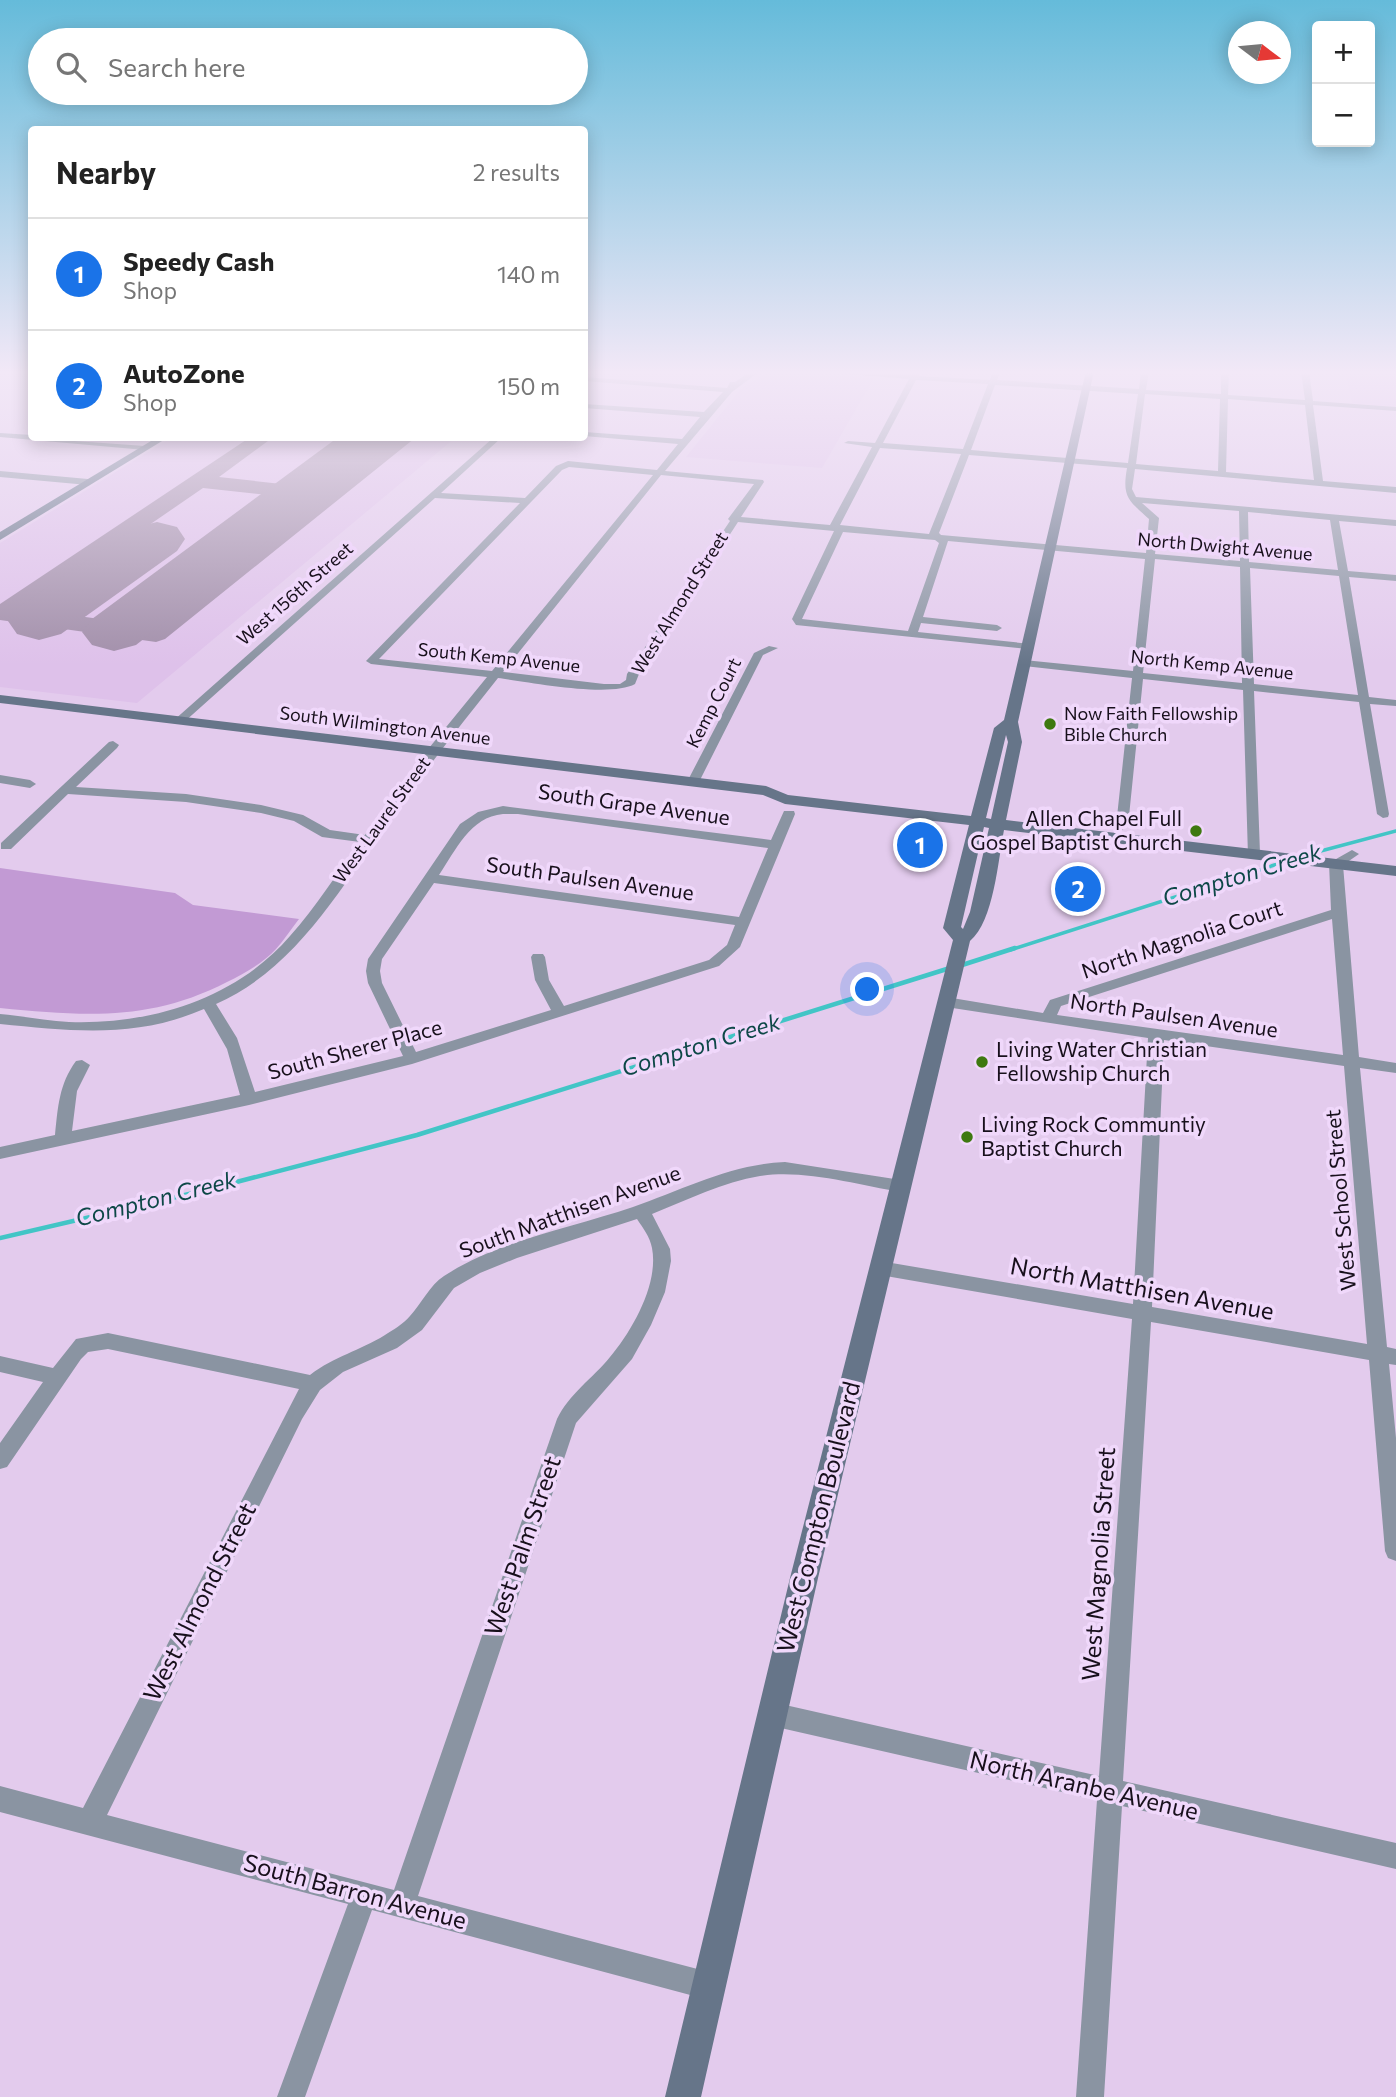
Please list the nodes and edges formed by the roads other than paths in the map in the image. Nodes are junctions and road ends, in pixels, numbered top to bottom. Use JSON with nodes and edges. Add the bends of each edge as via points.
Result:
{"nodes":[{"id":1,"x":104,"y":469,"type":"edge"},
{"id":2,"x":463,"y":469,"type":"edge"},
{"id":3,"x":558,"y":469,"type":"edge"},
{"id":4,"x":626,"y":469,"type":"edge"},
{"id":5,"x":665,"y":469,"type":"edge"},
{"id":6,"x":867,"y":469,"type":"edge"},
{"id":7,"x":958,"y":469,"type":"edge"},
{"id":8,"x":1067,"y":469,"type":"edge"},
{"id":9,"x":1131,"y":469,"type":"edge"},
{"id":10,"x":1170,"y":469,"type":"edge"},
{"id":11,"x":1222,"y":469,"type":"edge"},
{"id":12,"x":1317,"y":469,"type":"edge"},
{"id":13,"x":663,"y":472,"type":"junction"},
{"id":14,"x":0,"y":474,"type":"edge"},
{"id":15,"x":1222,"y":474,"type":"junction"},
{"id":16,"x":83,"y":482,"type":"junction"},
{"id":17,"x":1319,"y":483,"type":"junction"},
{"id":18,"x":1396,"y":490,"type":"edge"},
{"id":19,"x":435,"y":495,"type":"junction"},
{"id":20,"x":1133,"y":499,"type":"junction"},
{"id":21,"x":527,"y":501,"type":"junction"},
{"id":22,"x":1243,"y":509,"type":"junction"},
{"id":23,"x":1334,"y":518,"type":"junction"},
{"id":24,"x":733,"y":519,"type":"junction"},
{"id":25,"x":1396,"y":523,"type":"edge"},
{"id":26,"x":0,"y":527,"type":"edge"},
{"id":27,"x":837,"y":528,"type":"junction"},
{"id":28,"x":0,"y":537,"type":"edge"},
{"id":29,"x":939,"y":537,"type":"junction"},
{"id":30,"x":1051,"y":548,"type":"junction"},
{"id":31,"x":1151,"y":556,"type":"junction"},
{"id":32,"x":1245,"y":565,"type":"junction"},
{"id":33,"x":1344,"y":573,"type":"junction"},
{"id":34,"x":1396,"y":578,"type":"edge"},
{"id":35,"x":918,"y":620,"type":"junction"},
{"id":36,"x":997,"y":628,"type":"dead end"},
{"id":37,"x":912,"y":635,"type":"junction"},
{"id":38,"x":1027,"y":646,"type":"junction"},
{"id":39,"x":773,"y":648,"type":"dead end"},
{"id":40,"x":1024,"y":663,"type":"junction"},
{"id":41,"x":1137,"y":675,"type":"junction"},
{"id":42,"x":496,"y":676,"type":"junction"},
{"id":43,"x":622,"y":687,"type":"joint"},
{"id":44,"x":1247,"y":687,"type":"junction"},
{"id":45,"x":0,"y":699,"type":"edge"},
{"id":46,"x":1364,"y":699,"type":"junction"},
{"id":47,"x":1396,"y":703,"type":"edge"},
{"id":48,"x":178,"y":721,"type":"junction"},
{"id":49,"x":1011,"y":722,"type":"junction"},
{"id":50,"x":113,"y":745,"type":"dead end"},
{"id":51,"x":433,"y":751,"type":"junction"},
{"id":52,"x":0,"y":779,"type":"edge"},
{"id":53,"x":693,"y":782,"type":"junction"},
{"id":54,"x":30,"y":783,"type":"dead end"},
{"id":55,"x":66,"y":790,"type":"junction"},
{"id":56,"x":789,"y":814,"type":"dead end"},
{"id":57,"x":1383,"y":814,"type":"dead end"},
{"id":58,"x":979,"y":815,"type":"junction"},
{"id":59,"x":998,"y":817,"type":"junction"},
{"id":60,"x":1122,"y":826,"type":"junction"},
{"id":61,"x":366,"y":839,"type":"junction"},
{"id":62,"x":776,"y":845,"type":"junction"},
{"id":63,"x":6,"y":846,"type":"dead end"},
{"id":64,"x":1256,"y":849,"type":"junction"},
{"id":65,"x":1352,"y":854,"type":"junction"},
{"id":66,"x":1396,"y":859,"type":"edge"},
{"id":67,"x":1336,"y":863,"type":"junction"},
{"id":68,"x":1396,"y":871,"type":"edge"},
{"id":69,"x":430,"y":878,"type":"junction"},
{"id":70,"x":1338,"y":912,"type":"junction"},
{"id":71,"x":743,"y":922,"type":"junction"},
{"id":72,"x":960,"y":945,"type":"junction"},
{"id":73,"x":538,"y":957,"type":"dead end"},
{"id":74,"x":948,"y":993,"type":"junction"},
{"id":75,"x":208,"y":1004,"type":"junction"},
{"id":76,"x":559,"y":1012,"type":"junction"},
{"id":77,"x":0,"y":1018,"type":"edge"},
{"id":78,"x":1048,"y":1019,"type":"junction"},
{"id":79,"x":1156,"y":1035,"type":"junction"},
{"id":80,"x":412,"y":1059,"type":"junction"},
{"id":81,"x":1352,"y":1062,"type":"junction"},
{"id":82,"x":82,"y":1065,"type":"dead end"},
{"id":83,"x":1396,"y":1068,"type":"edge"},
{"id":84,"x":249,"y":1099,"type":"junction"},
{"id":85,"x":64,"y":1140,"type":"junction"},
{"id":86,"x":0,"y":1153,"type":"edge"},
{"id":87,"x":901,"y":1186,"type":"junction"},
{"id":88,"x":641,"y":1211,"type":"junction"},
{"id":89,"x":880,"y":1268,"type":"junction"},
{"id":90,"x":1142,"y":1313,"type":"junction"},
{"id":91,"x":1387,"y":1356,"type":"edge"},
{"id":92,"x":0,"y":1364,"type":"edge"},
{"id":93,"x":56,"y":1377,"type":"junction"},
{"id":94,"x":313,"y":1384,"type":"junction"},
{"id":95,"x":0,"y":1460,"type":"edge"},
{"id":96,"x":1396,"y":1552,"type":"edge"},
{"id":97,"x":772,"y":1714,"type":"junction"},
{"id":98,"x":1110,"y":1793,"type":"junction"},
{"id":99,"x":0,"y":1799,"type":"edge"},
{"id":100,"x":90,"y":1822,"type":"junction"},
{"id":101,"x":1396,"y":1856,"type":"edge"},
{"id":102,"x":365,"y":1895,"type":"junction"},
{"id":103,"x":401,"y":1904,"type":"junction"},
{"id":104,"x":709,"y":1986,"type":"junction"},
{"id":105,"x":292,"y":2097,"type":"edge"},
{"id":106,"x":683,"y":2097,"type":"edge"},
{"id":107,"x":1090,"y":2097,"type":"edge"}],
"edges":[{"from":1,"to":16,"type":"main road"},
{"from":2,"to":19,"type":"street","name":"West 156th Street"},
{"from":3,"to":21,"type":"street"},
{"from":4,"to":13,"type":"street"},
{"from":5,"to":13,"type":"street","name":"West Laurel Street"},
{"from":6,"to":27,"type":"street"},
{"from":7,"to":29,"type":"street","via":[[933,534]]},
{"from":8,"to":30,"type":"main road","name":"West Compton Boulevard"},
{"from":9,"to":20,"type":"street","via":[[1128,489]]},
{"from":10,"to":15,"type":"street"},
{"from":11,"to":15,"type":"street"},
{"from":12,"to":17,"type":"street"},
{"from":13,"to":24,"type":"street","name":"West Almond Street","via":[[760,482]]},
{"from":13,"to":42,"type":"street","name":"West Laurel Street"},
{"from":14,"to":16,"type":"street"},
{"from":15,"to":17,"type":"street"},
{"from":16,"to":26,"type":"main road"},
{"from":16,"to":28,"type":"main road"},
{"from":17,"to":18,"type":"street"},
{"from":19,"to":21,"type":"street"},
{"from":19,"to":48,"type":"street","name":"West 156th Street"},
{"from":20,"to":22,"type":"street"},
{"from":20,"to":31,"type":"street","via":[[1154,518]]},
{"from":21,"to":42,"type":"street","name":"South Kemp Avenue","via":[[371,661]]},
{"from":22,"to":23,"type":"street"},
{"from":22,"to":32,"type":"street"},
{"from":23,"to":25,"type":"street"},
{"from":23,"to":33,"type":"street"},
{"from":24,"to":27,"type":"street","name":"North Dwight Avenue"},
{"from":24,"to":43,"type":"street","name":"West Almond Street","via":[[631,682]]},
{"from":27,"to":29,"type":"street","name":"North Dwight Avenue"},
{"from":27,"to":37,"type":"street","via":[[797,619],[800,623]]},
{"from":29,"to":30,"type":"street","name":"North Dwight Avenue"},
{"from":29,"to":35,"type":"street","via":[[944,542]]},
{"from":30,"to":31,"type":"street","name":"North Dwight Avenue"},
{"from":30,"to":38,"type":"main road","name":"West Compton Boulevard"},
{"from":31,"to":32,"type":"street","name":"North Dwight Avenue"},
{"from":31,"to":41,"type":"street"},
{"from":32,"to":33,"type":"street","name":"North Dwight Avenue"},
{"from":32,"to":44,"type":"street"},
{"from":33,"to":34,"type":"street","name":"North Dwight Avenue"},
{"from":33,"to":46,"type":"street"},
{"from":35,"to":36,"type":"street"},
{"from":35,"to":37,"type":"street"},
{"from":37,"to":38,"type":"street"},
{"from":38,"to":40,"type":"main road","name":"West Compton Boulevard"},
{"from":39,"to":53,"type":"street","name":"Kemp Court","via":[[760,653]]},
{"from":40,"to":41,"type":"street","name":"North Kemp Avenue"},
{"from":40,"to":49,"type":"main road","name":"West Compton Boulevard"},
{"from":41,"to":44,"type":"street","name":"North Kemp Avenue"},
{"from":41,"to":60,"type":"street"},
{"from":42,"to":43,"type":"street","name":"South Kemp Avenue"},
{"from":42,"to":51,"type":"street","name":"West Laurel Street"},
{"from":44,"to":46,"type":"street","name":"North Kemp Avenue"},
{"from":44,"to":64,"type":"street"},
{"from":45,"to":48,"type":"main road","name":"South Wilmington Avenue"},
{"from":46,"to":47,"type":"street","name":"North Kemp Avenue"},
{"from":46,"to":57,"type":"street"},
{"from":48,"to":51,"type":"main road","name":"South Wilmington Avenue"},
{"from":49,"to":58,"type":"main road","name":"West Compton Boulevard","via":[[1000,728]]},
{"from":49,"to":59,"type":"main road","name":"West Compton Boulevard","via":[[1015,742]]},
{"from":50,"to":55,"type":"street"},
{"from":51,"to":53,"type":"main road","name":"South Wilmington Avenue"},
{"from":51,"to":61,"type":"street","name":"West Laurel Street"},
{"from":52,"to":54,"type":"street"},
{"from":53,"to":58,"type":"main road","name":"South Wilmington Avenue","via":[[766,791],[775,787],[819,790]]},
{"from":55,"to":61,"type":"street","via":[[186,798],[264,810],[298,818],[327,834]]},
{"from":55,"to":63,"type":"street"},
{"from":56,"to":62,"type":"street"},
{"from":58,"to":59,"type":"main road","name":"South Wilmington Avenue"},
{"from":58,"to":72,"type":"main road","name":"West Compton Boulevard","via":[[952,928]]},
{"from":59,"to":60,"type":"main road"},
{"from":59,"to":64,"type":"main road"},
{"from":59,"to":72,"type":"main road","name":"West Compton Boulevard","via":[[973,930]]},
{"from":60,"to":64,"type":"main road"},
{"from":61,"to":75,"type":"street","name":"West Laurel Street","via":[[277,960]]},
{"from":62,"to":69,"type":"street","name":"South Grape Avenue","via":[[484,809],[465,827]]},
{"from":62,"to":71,"type":"street"},
{"from":64,"to":65,"type":"main road","via":[[1283,846]]},
{"from":64,"to":67,"type":"main road"},
{"from":65,"to":66,"type":"main road"},
{"from":65,"to":67,"type":"street"},
{"from":67,"to":68,"type":"main road"},
{"from":67,"to":70,"type":"street","name":"West School Street"},
{"from":69,"to":71,"type":"street","name":"South Paulsen Avenue"},
{"from":69,"to":80,"type":"street","via":[[381,946],[373,971]]},
{"from":70,"to":78,"type":"street","name":"North Magnolia Court","via":[[1055,1003]]},
{"from":70,"to":81,"type":"street","name":"West School Street"},
{"from":71,"to":76,"type":"street","name":"South Sherer Place","via":[[733,947],[714,963]]},
{"from":72,"to":74,"type":"main road","name":"West Compton Boulevard"},
{"from":73,"to":76,"type":"street","via":[[542,980]]},
{"from":74,"to":78,"type":"street","name":"North Paulsen Avenue"},
{"from":74,"to":87,"type":"main road","name":"West Compton Boulevard"},
{"from":75,"to":77,"type":"street","name":"West Laurel Street","via":[[153,1020],[93,1027]]},
{"from":75,"to":84,"type":"street","via":[[227,1028]]},
{"from":76,"to":80,"type":"street","name":"South Sherer Place"},
{"from":78,"to":79,"type":"street","name":"North Paulsen Avenue"},
{"from":79,"to":81,"type":"street","name":"North Paulsen Avenue"},
{"from":79,"to":90,"type":"street","name":"West Magnolia Street"},
{"from":80,"to":84,"type":"street","name":"South Sherer Place"},
{"from":81,"to":83,"type":"street","name":"North Paulsen Avenue"},
{"from":81,"to":91,"type":"street","name":"West School Street"},
{"from":82,"to":85,"type":"street","via":[[68,1086]]},
{"from":84,"to":85,"type":"street","name":"South Sherer Place"},
{"from":85,"to":86,"type":"street","name":"South Sherer Place"},
{"from":87,"to":88,"type":"street","name":"South Matthisen Avenue","via":[[807,1170],[763,1169]]},
{"from":87,"to":89,"type":"main road","name":"West Compton Boulevard"},
{"from":88,"to":94,"type":"street","name":"South Matthisen Avenue","via":[[473,1268],[447,1283],[415,1324],[336,1366]]},
{"from":88,"to":103,"type":"street","name":"West Palm Street","via":[[662,1251],[662,1266],[649,1304],[619,1361],[580,1399],[567,1419]]},
{"from":89,"to":90,"type":"street","name":"North Matthisen Avenue"},
{"from":89,"to":97,"type":"main road","name":"West Compton Boulevard"},
{"from":90,"to":91,"type":"street","name":"North Matthisen Avenue"},
{"from":90,"to":98,"type":"street","name":"West Magnolia Street"},
{"from":91,"to":96,"type":"street","name":"West School Street"},
{"from":92,"to":93,"type":"street"},
{"from":93,"to":94,"type":"street","via":[[83,1345],[108,1341]]},
{"from":93,"to":95,"type":"street"},
{"from":94,"to":100,"type":"street","name":"West Almond Street"},
{"from":97,"to":98,"type":"street","name":"North Aranbe Avenue"},
{"from":97,"to":104,"type":"main road","name":"West Compton Boulevard"},
{"from":98,"to":101,"type":"street","name":"North Aranbe Avenue"},
{"from":98,"to":107,"type":"street","name":"West Magnolia Street"},
{"from":99,"to":100,"type":"street","name":"South Barron Avenue"},
{"from":100,"to":102,"type":"street","name":"South Barron Avenue"},
{"from":102,"to":103,"type":"street","name":"South Barron Avenue"},
{"from":102,"to":105,"type":"street"},
{"from":103,"to":104,"type":"street","name":"South Barron Avenue"},
{"from":104,"to":106,"type":"main road","name":"West Compton Boulevard"}]}
